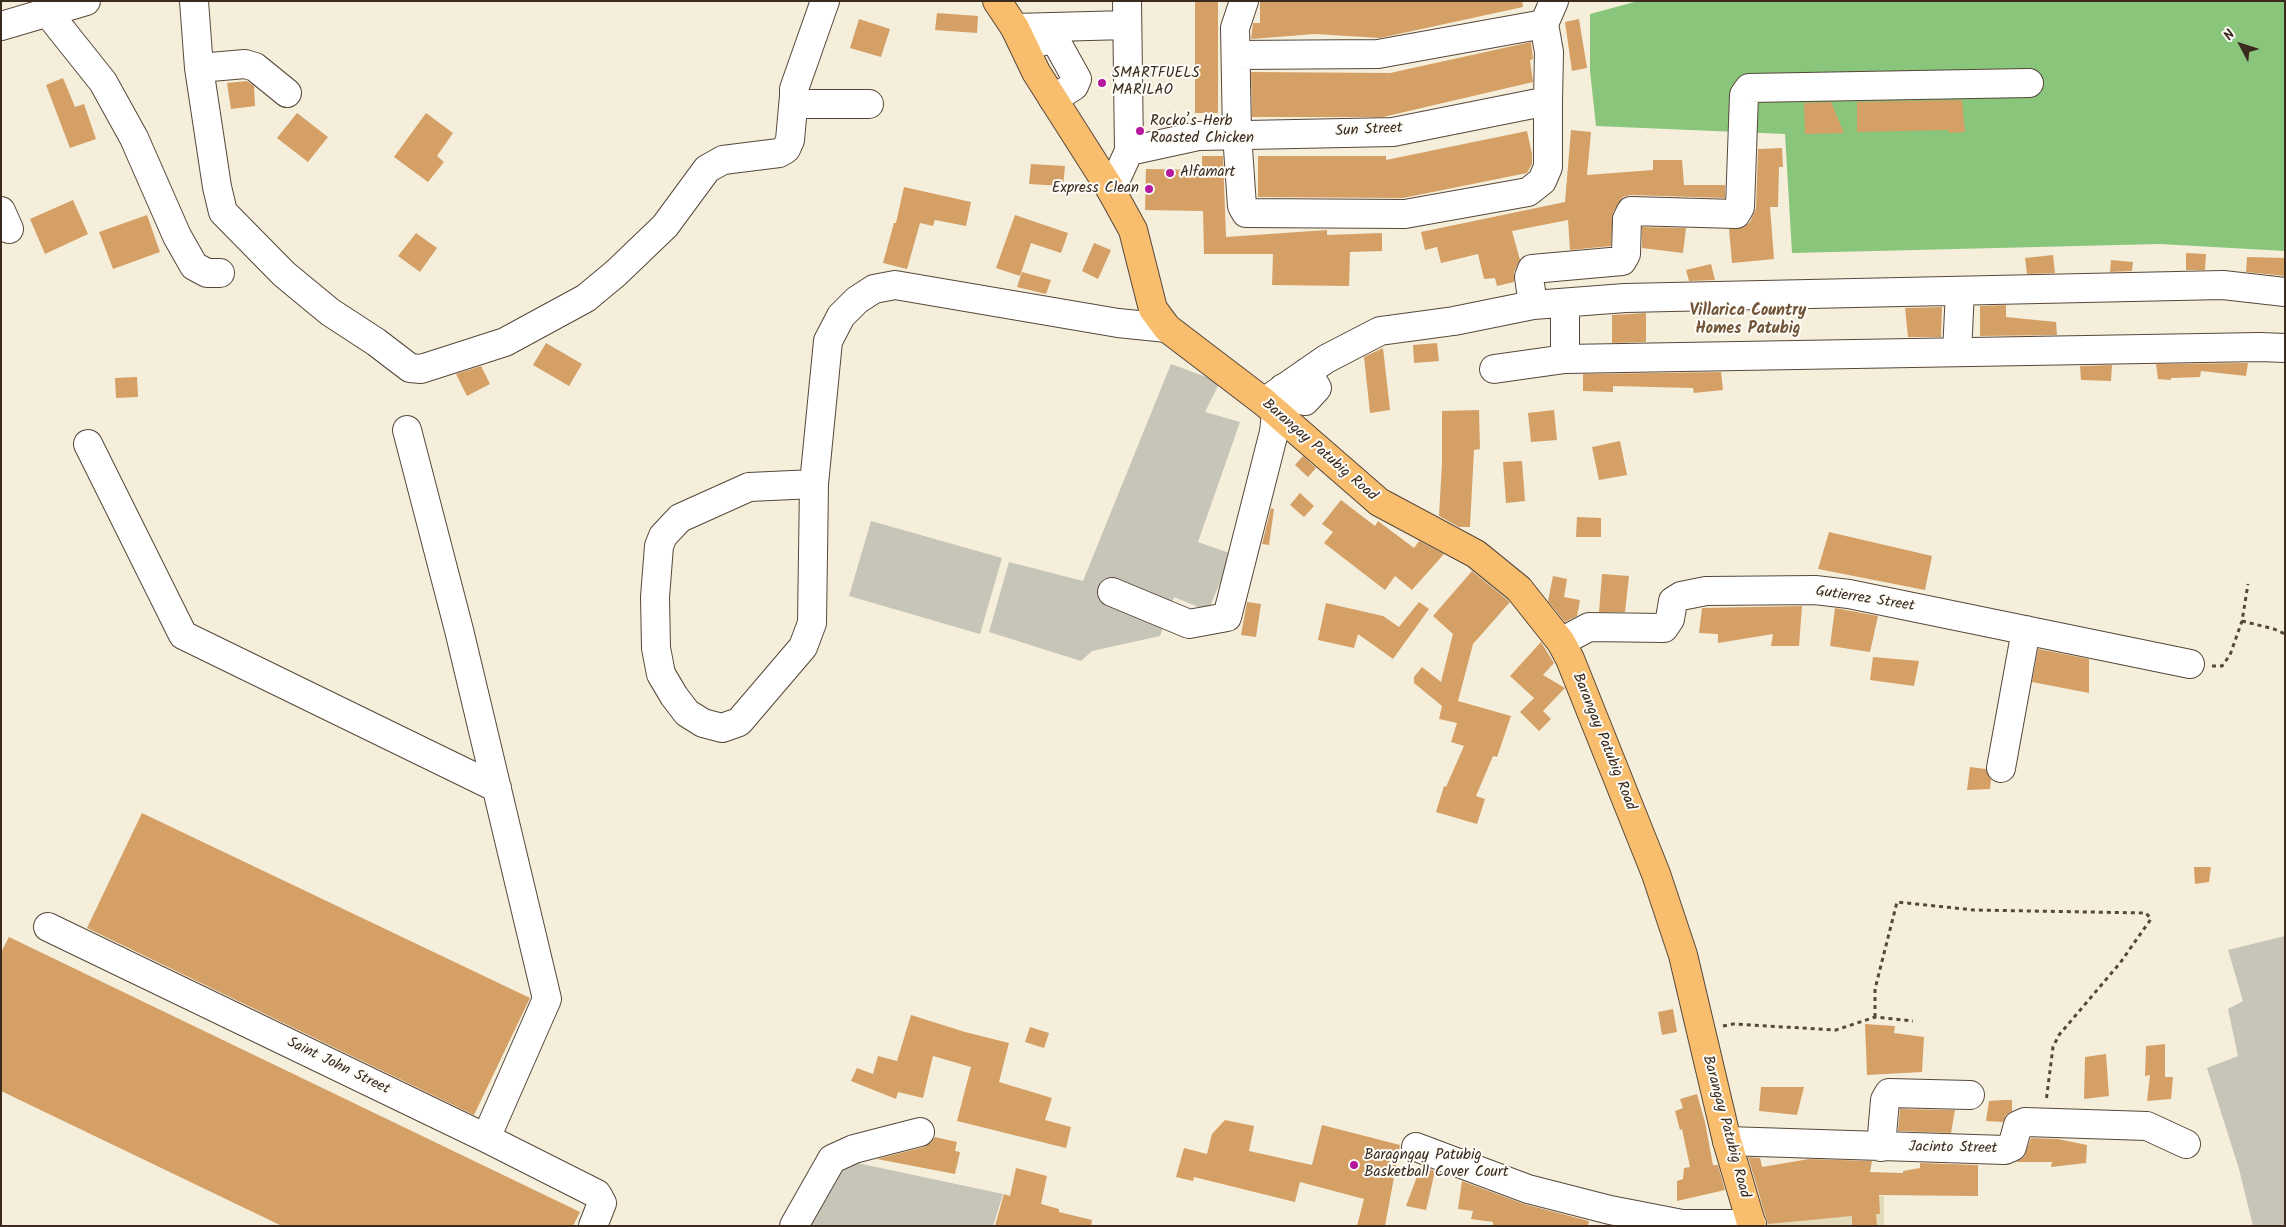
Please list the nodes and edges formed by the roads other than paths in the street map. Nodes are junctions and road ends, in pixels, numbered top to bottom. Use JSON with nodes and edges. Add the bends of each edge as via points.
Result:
{"nodes":[{"id":1,"x":86,"y":1,"type":"edge"},
{"id":2,"x":194,"y":1,"type":"edge"},
{"id":3,"x":825,"y":1,"type":"edge"},
{"id":4,"x":997,"y":1,"type":"edge"},
{"id":5,"x":1244,"y":1,"type":"edge"},
{"id":6,"x":48,"y":13,"type":"junction"},
{"id":7,"x":1127,"y":13,"type":"edge"},
{"id":8,"x":1549,"y":13,"type":"edge"},
{"id":9,"x":1,"y":26,"type":"edge"},
{"id":10,"x":1019,"y":37,"type":"junction"},
{"id":11,"x":1236,"y":56,"type":"junction"},
{"id":12,"x":199,"y":68,"type":"junction"},
{"id":13,"x":2029,"y":83,"type":"dead end"},
{"id":14,"x":288,"y":93,"type":"dead end"},
{"id":15,"x":794,"y":96,"type":"junction"},
{"id":16,"x":1548,"y":101,"type":"junction"},
{"id":17,"x":869,"y":104,"type":"dead end"},
{"id":18,"x":1237,"y":134,"type":"junction"},
{"id":19,"x":1129,"y":151,"type":"junction"},
{"id":20,"x":1111,"y":190,"type":"junction"},
{"id":21,"x":220,"y":274,"type":"dead end"},
{"id":22,"x":1960,"y":291,"type":"junction"},
{"id":23,"x":2285,"y":292,"type":"edge"},
{"id":24,"x":1564,"y":302,"type":"junction"},
{"id":25,"x":1532,"y":305,"type":"junction"},
{"id":26,"x":1167,"y":328,"type":"junction"},
{"id":27,"x":2285,"y":348,"type":"edge"},
{"id":28,"x":1957,"y":352,"type":"junction"},
{"id":29,"x":1565,"y":359,"type":"junction"},
{"id":30,"x":1494,"y":369,"type":"dead end"},
{"id":31,"x":1274,"y":401,"type":"junction"},
{"id":32,"x":407,"y":430,"type":"dead end"},
{"id":33,"x":88,"y":444,"type":"dead end"},
{"id":34,"x":814,"y":484,"type":"junction"},
{"id":35,"x":1112,"y":592,"type":"dead end"},
{"id":36,"x":2026,"y":630,"type":"junction"},
{"id":37,"x":1561,"y":642,"type":"junction"},
{"id":38,"x":2190,"y":664,"type":"road end"},
{"id":39,"x":2001,"y":768,"type":"dead end"},
{"id":40,"x":497,"y":788,"type":"junction"},
{"id":41,"x":48,"y":927,"type":"dead end"},
{"id":42,"x":1970,"y":1095,"type":"dead end"},
{"id":43,"x":920,"y":1132,"type":"dead end"},
{"id":44,"x":486,"y":1138,"type":"junction"},
{"id":45,"x":1727,"y":1141,"type":"junction"},
{"id":46,"x":2186,"y":1144,"type":"dead end"},
{"id":47,"x":1416,"y":1147,"type":"dead end"},
{"id":48,"x":1882,"y":1147,"type":"junction"},
{"id":49,"x":1752,"y":1225,"type":"edge"},
{"id":50,"x":593,"y":1226,"type":"edge"},
{"id":51,"x":794,"y":1226,"type":"edge"}],
"edges":[{"from":1,"to":6,"type":"street"},
{"from":2,"to":12,"type":"street"},
{"from":3,"to":15,"type":"street"},
{"from":4,"to":10,"type":"main road","name":"Barangay Patubig Road"},
{"from":5,"to":11,"type":"street","via":[[1235,28]]},
{"from":6,"to":9,"type":"street"},
{"from":6,"to":21,"type":"street","via":[[103,82],[134,138],[177,236],[194,266],[207,273]]},
{"from":7,"to":10,"type":"street"},
{"from":7,"to":19,"type":"street"},
{"from":8,"to":11,"type":"street","via":[[1378,54]]},
{"from":8,"to":16,"type":"street"},
{"from":10,"to":20,"type":"main road","name":"Barangay Patubig Road"},
{"from":11,"to":18,"type":"street"},
{"from":12,"to":14,"type":"street","via":[[245,64],[255,67]]},
{"from":12,"to":15,"type":"street","via":[[223,212],[284,274],[330,312],[410,368],[421,369],[506,342],[586,298],[665,226],[707,169],[723,160],[779,153],[786,149],[790,140]]},
{"from":13,"to":25,"type":"street","via":[[1748,88],[1744,95],[1739,211],[1732,215],[1631,211],[1627,218],[1626,254],[1622,261],[1532,269],[1529,277]]},
{"from":15,"to":17,"type":"street","via":[[804,104]]},
{"from":16,"to":18,"type":"street","name":"Sun Street","via":[[1392,132]]},
{"from":16,"to":18,"type":"street","via":[[1548,167],[1542,181],[1528,192],[1404,214],[1246,213],[1242,206]]},
{"from":18,"to":19,"type":"street","name":"Sun Street","via":[[1198,136]]},
{"from":19,"to":20,"type":"street"},
{"from":20,"to":26,"type":"main road","name":"Barangay Patubig Road","via":[[1133,230],[1153,309]]},
{"from":22,"to":23,"type":"street","via":[[2224,285]]},
{"from":22,"to":24,"type":"street"},
{"from":22,"to":28,"type":"street"},
{"from":24,"to":25,"type":"street"},
{"from":24,"to":29,"type":"street"},
{"from":25,"to":31,"type":"street","via":[[1454,321],[1380,331],[1307,372]]},
{"from":26,"to":31,"type":"main road","name":"Barangay Patubig Road"},
{"from":26,"to":34,"type":"street","via":[[1118,323],[895,285],[874,289],[841,316],[828,341]]},
{"from":27,"to":28,"type":"street"},
{"from":28,"to":29,"type":"street"},
{"from":29,"to":30,"type":"street"},
{"from":31,"to":35,"type":"street","via":[[1274,432],[1227,617],[1189,624]]},
{"from":31,"to":37,"type":"main road","name":"Barangay Patubig Road","via":[[1379,502],[1476,554],[1519,589]]},
{"from":32,"to":40,"type":"street"},
{"from":33,"to":40,"type":"street","via":[[183,634]]},
{"from":34,"to":34,"type":"street","via":[[749,487],[680,518],[663,536],[659,546],[655,597],[656,648],[661,674],[687,713],[703,723],[722,728],[739,722],[803,647],[812,623]]},
{"from":36,"to":37,"type":"street","name":"Gutierrez Street","via":[[1849,594],[1815,590],[1706,591],[1676,598],[1664,628],[1589,628]]},
{"from":36,"to":38,"type":"street","name":"Gutierrez Street"},
{"from":36,"to":39,"type":"street"},
{"from":37,"to":45,"type":"main road","name":"Barangay Patubig Road","via":[[1656,874],[1683,955]]},
{"from":40,"to":44,"type":"street","via":[[547,999]]},
{"from":41,"to":44,"type":"street","name":"Saint John Street"},
{"from":42,"to":48,"type":"street","via":[[1889,1093],[1885,1100]]},
{"from":43,"to":51,"type":"street","via":[[854,1149],[832,1159]]},
{"from":44,"to":50,"type":"street","name":"Saint John Street","via":[[597,1194],[602,1204]]},
{"from":45,"to":48,"type":"street","name":"Jacinto Street"},
{"from":45,"to":49,"type":"main road","name":"Barangay Patubig Road"},
{"from":46,"to":48,"type":"street","name":"Jacinto Street","via":[[2147,1126],[2021,1123],[2016,1129],[2012,1147],[2005,1150]]},
{"from":47,"to":49,"type":"street","via":[[1528,1189],[1610,1210],[1682,1224]]}]}
